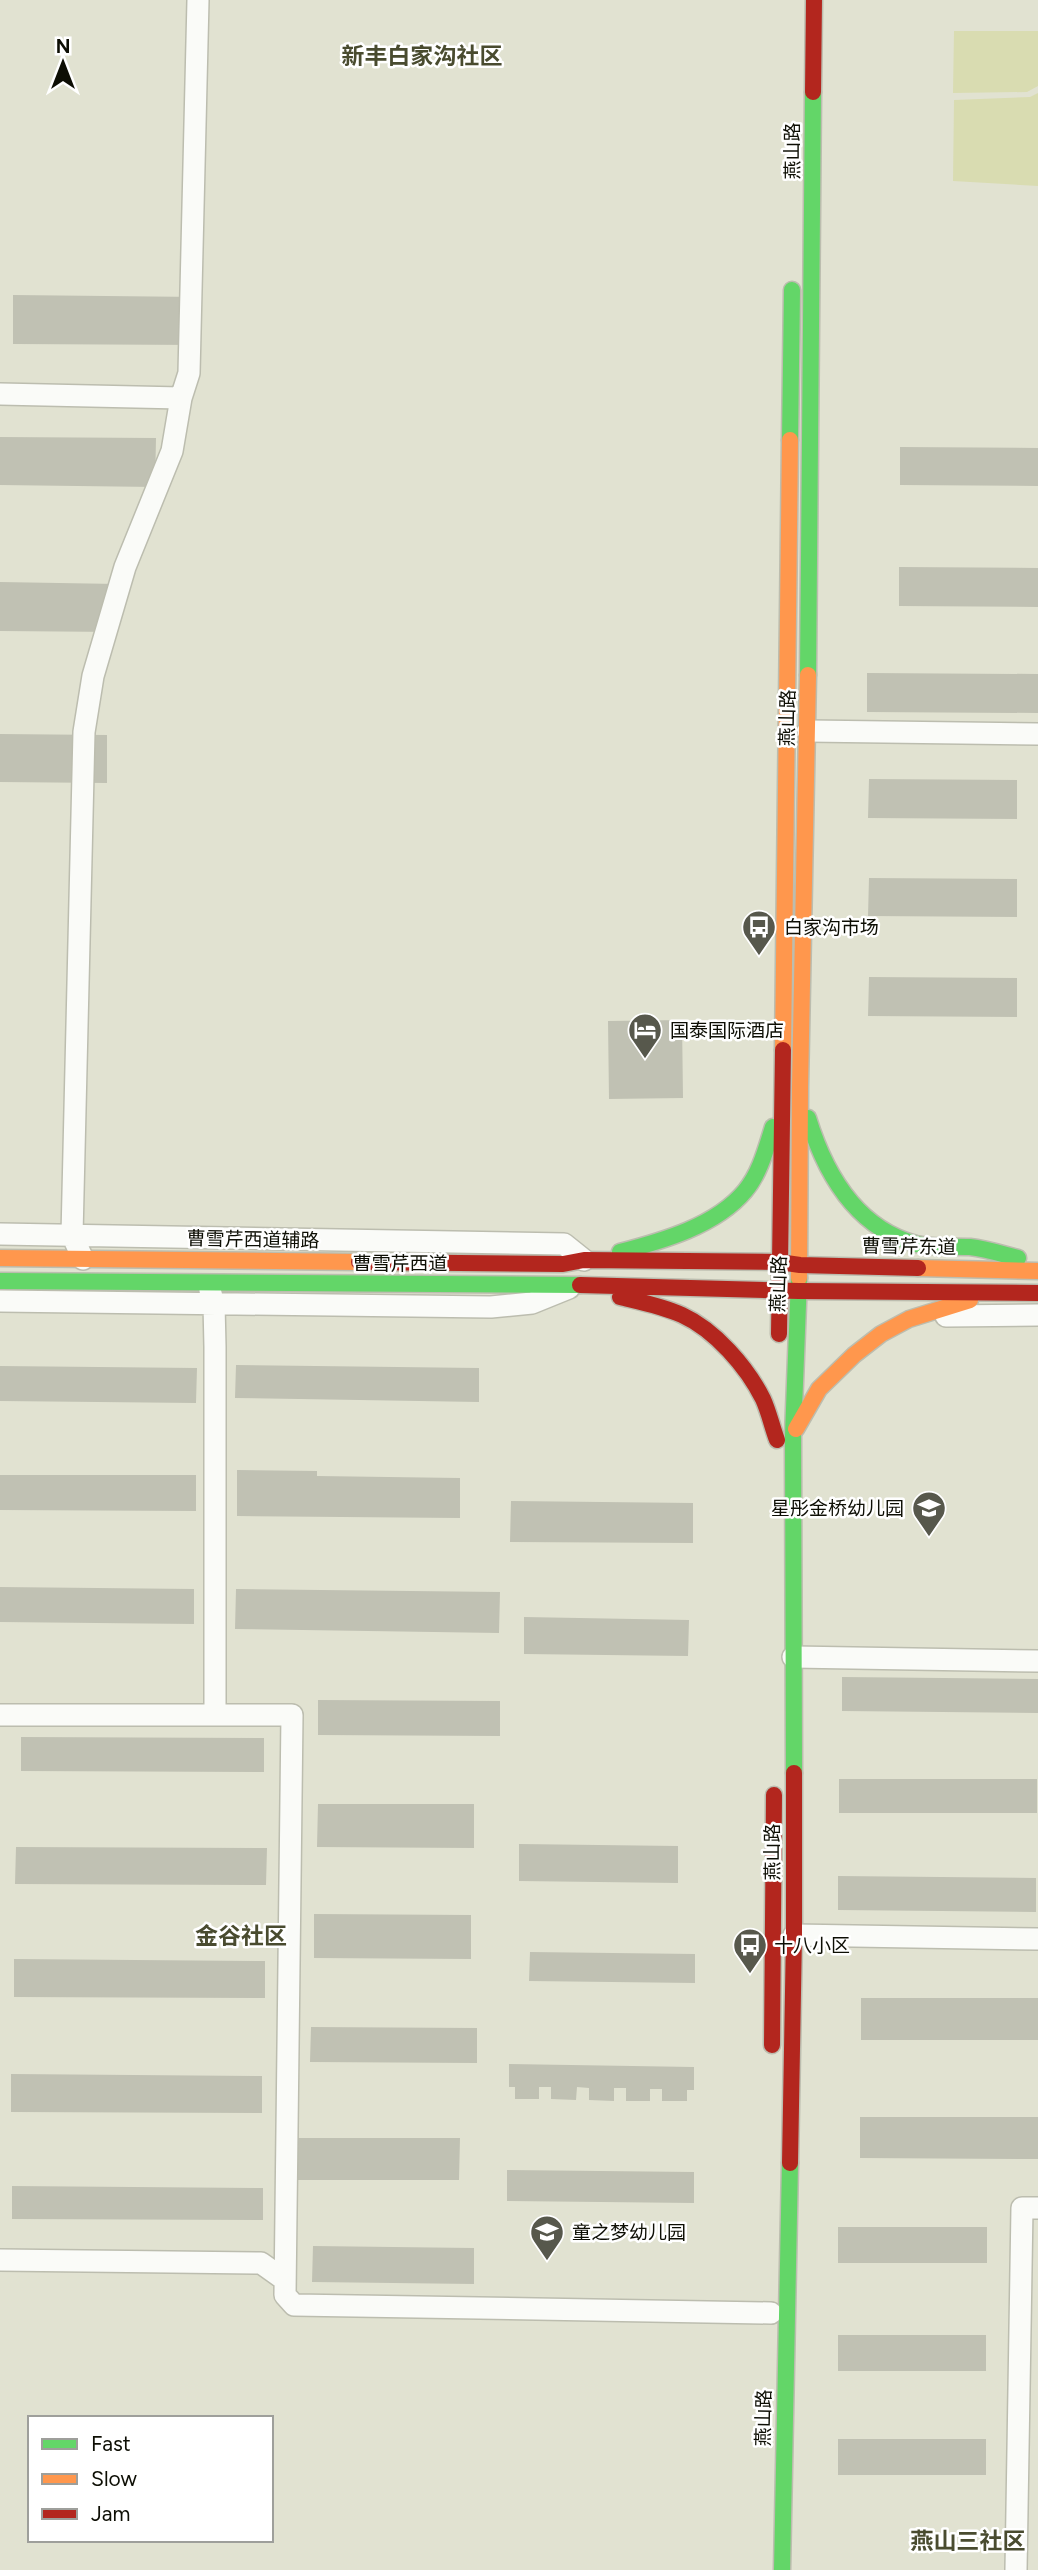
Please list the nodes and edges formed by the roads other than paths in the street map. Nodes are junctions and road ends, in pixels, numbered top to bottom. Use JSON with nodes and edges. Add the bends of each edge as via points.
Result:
{"nodes":[{"id":1,"x":198,"y":0,"type":"edge"},
{"id":2,"x":814,"y":0,"type":"edge"},
{"id":3,"x":792,"y":279,"type":"dead end"},
{"id":4,"x":0,"y":394,"type":"edge"},
{"id":5,"x":181,"y":398,"type":"junction"},
{"id":6,"x":808,"y":732,"type":"junction"},
{"id":7,"x":1038,"y":734,"type":"edge"},
{"id":8,"x":800,"y":1087,"type":"junction"},
{"id":9,"x":781,"y":1101,"type":"junction"},
{"id":10,"x":0,"y":1234,"type":"edge"},
{"id":11,"x":72,"y":1235,"type":"junction"},
{"id":12,"x":0,"y":1258,"type":"edge"},
{"id":13,"x":83,"y":1259,"type":"junction"},
{"id":14,"x":584,"y":1261,"type":"junction"},
{"id":15,"x":779,"y":1262,"type":"junction"},
{"id":16,"x":1038,"y":1262,"type":"edge"},
{"id":17,"x":800,"y":1265,"type":"junction"},
{"id":18,"x":1038,"y":1270,"type":"edge"},
{"id":19,"x":0,"y":1280,"type":"edge"},
{"id":20,"x":208,"y":1283,"type":"junction"},
{"id":21,"x":577,"y":1285,"type":"junction"},
{"id":22,"x":780,"y":1290,"type":"junction"},
{"id":23,"x":799,"y":1291,"type":"junction"},
{"id":24,"x":997,"y":1292,"type":"junction"},
{"id":25,"x":1038,"y":1293,"type":"edge"},
{"id":26,"x":0,"y":1301,"type":"edge"},
{"id":27,"x":214,"y":1304,"type":"junction"},
{"id":28,"x":1038,"y":1315,"type":"edge"},
{"id":29,"x":909,"y":1319,"type":"junction"},
{"id":30,"x":779,"y":1345,"type":"dead end"},
{"id":31,"x":778,"y":1386,"type":"dead end"},
{"id":32,"x":793,"y":1435,"type":"junction"},
{"id":33,"x":793,"y":1657,"type":"junction"},
{"id":34,"x":1038,"y":1661,"type":"edge"},
{"id":35,"x":0,"y":1715,"type":"edge"},
{"id":36,"x":215,"y":1715,"type":"junction"},
{"id":37,"x":774,"y":1773,"type":"dead end"},
{"id":38,"x":794,"y":1935,"type":"junction"},
{"id":39,"x":1038,"y":1939,"type":"edge"},
{"id":40,"x":772,"y":2064,"type":"dead end"},
{"id":41,"x":1038,"y":2208,"type":"edge"},
{"id":42,"x":0,"y":2260,"type":"edge"},
{"id":43,"x":285,"y":2280,"type":"junction"},
{"id":44,"x":770,"y":2313,"type":"dead end"},
{"id":45,"x":782,"y":2570,"type":"edge"},
{"id":46,"x":1016,"y":2570,"type":"edge"}],
"edges":[{"from":1,"to":5,"type":"street","via":[[189,373]]},
{"from":2,"to":6,"type":"main road","name":"燕山路"},
{"from":3,"to":9,"type":"main road","name":"燕山路"},
{"from":4,"to":5,"type":"street"},
{"from":5,"to":11,"type":"street","via":[[172,451],[125,567],[93,676],[84,733]]},
{"from":6,"to":7,"type":"street"},
{"from":6,"to":8,"type":"main road","name":"燕山路"},
{"from":8,"to":16,"type":"main road","via":[[823,1165],[865,1216],[913,1243],[977,1248]]},
{"from":8,"to":17,"type":"main road","name":"燕山路"},
{"from":9,"to":14,"type":"main road","via":[[762,1160],[744,1192],[678,1234]]},
{"from":9,"to":15,"type":"main road","name":"燕山路"},
{"from":10,"to":11,"type":"street","name":"曹雪芹西道辅路"},
{"from":11,"to":13,"type":"street"},
{"from":11,"to":14,"type":"street","name":"曹雪芹西道辅路","via":[[564,1244]]},
{"from":12,"to":13,"type":"main road","name":"曹雪芹西道"},
{"from":13,"to":14,"type":"main road","name":"曹雪芹西道","via":[[563,1265]]},
{"from":14,"to":15,"type":"main road","name":"曹雪芹西道"},
{"from":15,"to":17,"type":"main road","name":"曹雪芹东道"},
{"from":15,"to":22,"type":"main road","name":"燕山路"},
{"from":17,"to":18,"type":"main road","name":"曹雪芹东道"},
{"from":17,"to":23,"type":"main road","name":"燕山路"},
{"from":19,"to":20,"type":"main road","name":"曹雪芹西道"},
{"from":20,"to":21,"type":"main road","name":"曹雪芹西道"},
{"from":20,"to":27,"type":"street"},
{"from":21,"to":22,"type":"main road","name":"曹雪芹西道"},
{"from":21,"to":27,"type":"street","via":[[532,1303],[491,1307]]},
{"from":21,"to":31,"type":"main road","via":[[691,1320],[744,1367],[763,1400],[776,1447]]},
{"from":22,"to":23,"type":"main road","name":"曹雪芹西道"},
{"from":22,"to":30,"type":"main road","name":"燕山路"},
{"from":23,"to":24,"type":"main road"},
{"from":23,"to":32,"type":"main road","name":"燕山路"},
{"from":24,"to":25,"type":"main road"},
{"from":24,"to":29,"type":"main road"},
{"from":26,"to":27,"type":"street"},
{"from":27,"to":36,"type":"street"},
{"from":28,"to":29,"type":"street"},
{"from":29,"to":32,"type":"main road","via":[[854,1355],[819,1389]]},
{"from":32,"to":33,"type":"main road","name":"燕山路"},
{"from":33,"to":34,"type":"street"},
{"from":33,"to":38,"type":"main road","name":"燕山路"},
{"from":35,"to":36,"type":"street"},
{"from":36,"to":43,"type":"street","via":[[292,1715]]},
{"from":37,"to":40,"type":"main road","name":"燕山路"},
{"from":38,"to":39,"type":"street"},
{"from":38,"to":45,"type":"main road","name":"燕山路"},
{"from":41,"to":46,"type":"street","via":[[1021,2208]]},
{"from":42,"to":43,"type":"street","via":[[261,2263]]},
{"from":43,"to":44,"type":"street","via":[[285,2295],[294,2305]]}]}
